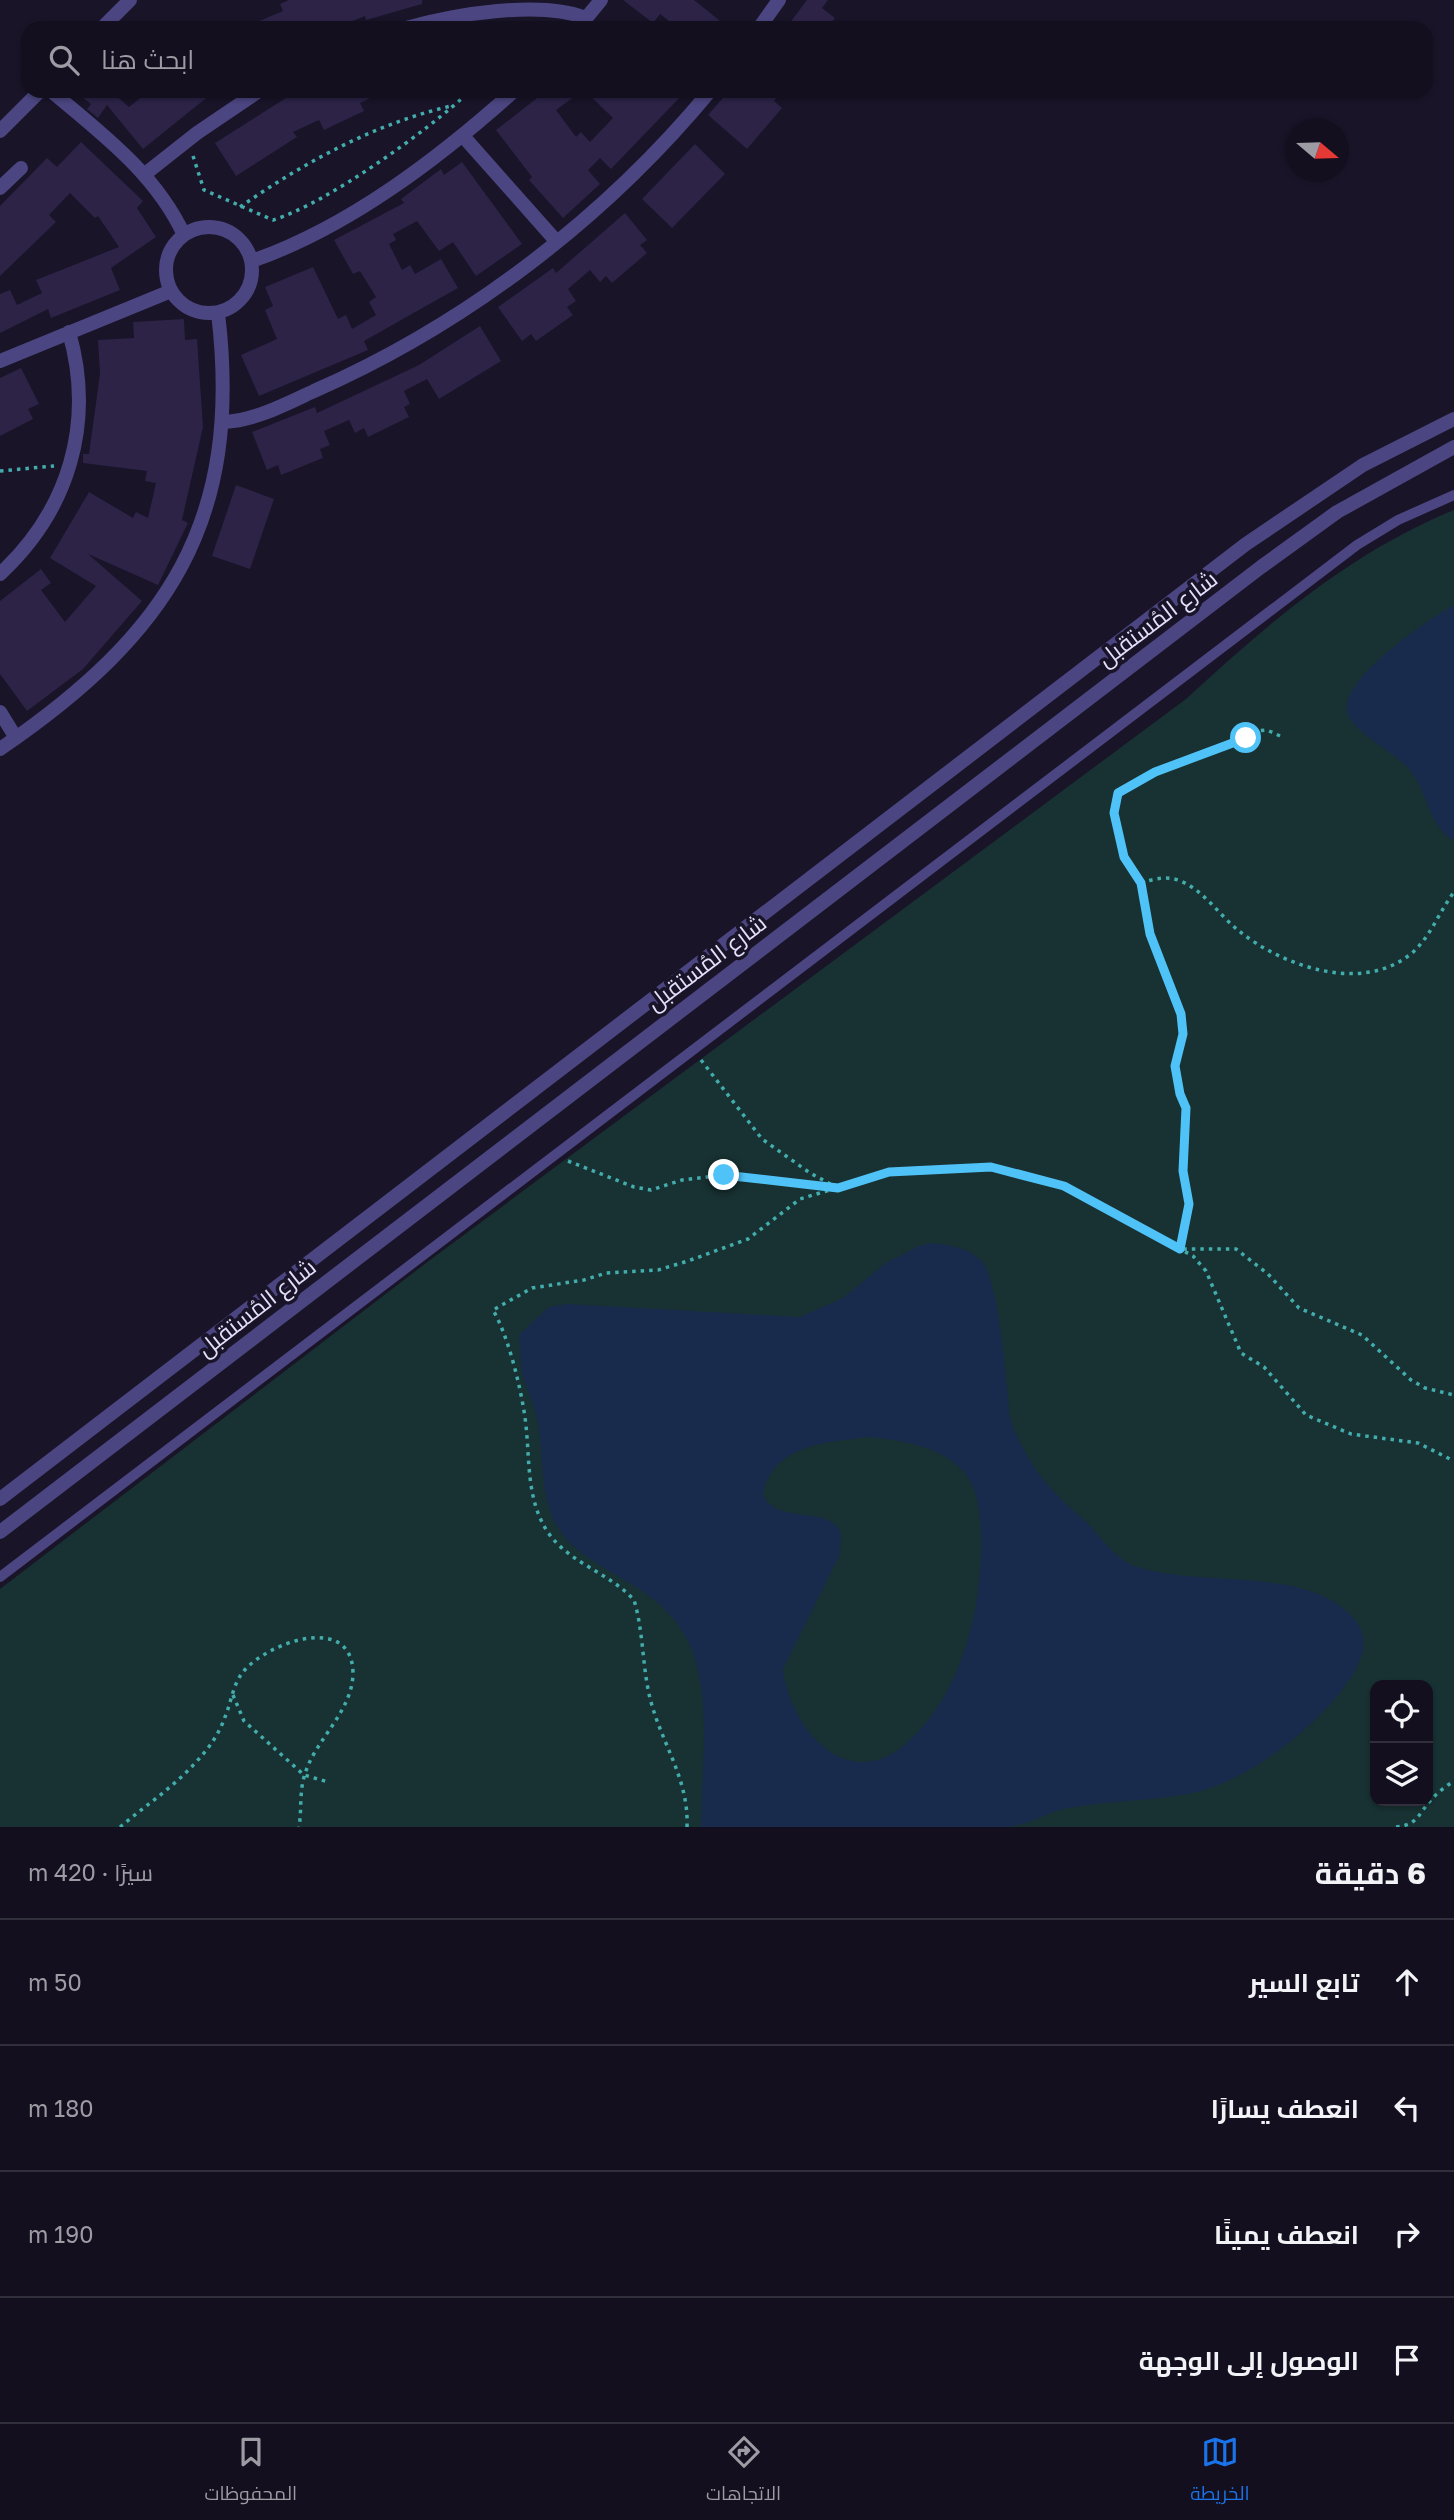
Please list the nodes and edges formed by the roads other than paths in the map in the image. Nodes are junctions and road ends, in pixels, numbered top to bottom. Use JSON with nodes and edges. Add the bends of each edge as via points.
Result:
{"nodes":[{"id":1,"x":130,"y":0,"type":"edge"},
{"id":2,"x":601,"y":0,"type":"edge"},
{"id":3,"x":779,"y":0,"type":"edge"},
{"id":4,"x":109,"y":21,"type":"edge"},
{"id":5,"x":435,"y":21,"type":"edge"},
{"id":6,"x":580,"y":21,"type":"edge"},
{"id":7,"x":584,"y":21,"type":"edge"},
{"id":8,"x":764,"y":21,"type":"edge"},
{"id":9,"x":33,"y":98,"type":"edge"},
{"id":10,"x":59,"y":98,"type":"edge"},
{"id":11,"x":249,"y":98,"type":"edge"},
{"id":12,"x":506,"y":98,"type":"edge"},
{"id":13,"x":704,"y":98,"type":"edge"},
{"id":14,"x":0,"y":131,"type":"edge"},
{"id":15,"x":463,"y":136,"type":"junction"},
{"id":16,"x":21,"y":168,"type":"dead end"},
{"id":17,"x":145,"y":174,"type":"junction"},
{"id":18,"x":0,"y":188,"type":"edge"},
{"id":19,"x":184,"y":235,"type":"junction"},
{"id":20,"x":557,"y":242,"type":"junction"},
{"id":21,"x":252,"y":261,"type":"junction"},
{"id":22,"x":171,"y":291,"type":"junction"},
{"id":23,"x":218,"y":313,"type":"junction"},
{"id":24,"x":69,"y":332,"type":"junction"},
{"id":25,"x":0,"y":361,"type":"edge"},
{"id":26,"x":1454,"y":419,"type":"edge"},
{"id":27,"x":224,"y":422,"type":"junction"},
{"id":28,"x":1454,"y":447,"type":"edge"},
{"id":29,"x":1454,"y":495,"type":"edge"},
{"id":30,"x":0,"y":574,"type":"edge"},
{"id":31,"x":0,"y":712,"type":"edge"},
{"id":32,"x":16,"y":738,"type":"junction"},
{"id":33,"x":0,"y":749,"type":"edge"},
{"id":34,"x":0,"y":1499,"type":"edge"},
{"id":35,"x":0,"y":1532,"type":"edge"},
{"id":36,"x":0,"y":1577,"type":"edge"}],
"edges":[{"from":1,"to":4,"type":"street"},
{"from":2,"to":7,"type":"street"},
{"from":3,"to":8,"type":"street"},
{"from":5,"to":6,"type":"street","via":[[546,5],[564,7]]},
{"from":9,"to":14,"type":"street"},
{"from":10,"to":17,"type":"street"},
{"from":11,"to":17,"type":"street"},
{"from":12,"to":15,"type":"street"},
{"from":13,"to":20,"type":"street","via":[[642,165]]},
{"from":15,"to":20,"type":"street"},
{"from":15,"to":21,"type":"street","via":[[369,202]]},
{"from":16,"to":18,"type":"street"},
{"from":17,"to":19,"type":"street"},
{"from":19,"to":21,"type":"street","via":[[219,228],[240,240]]},
{"from":19,"to":22,"type":"street","via":[[169,255]]},
{"from":20,"to":27,"type":"street","via":[[450,319],[372,364],[257,416]]},
{"from":21,"to":23,"type":"street","via":[[246,294],[239,303]]},
{"from":22,"to":23,"type":"street","via":[[196,312]]},
{"from":22,"to":24,"type":"street"},
{"from":23,"to":27,"type":"street"},
{"from":24,"to":25,"type":"street"},
{"from":24,"to":30,"type":"street","via":[[80,399],[71,467],[44,523]]},
{"from":26,"to":34,"type":"street","name":"شارع المُستقبل","via":[[1353,471],[1246,544]]},
{"from":27,"to":32,"type":"street","via":[[201,521],[159,604],[94,678]]},
{"from":28,"to":35,"type":"street","name":"شارع المُستقبل","via":[[1347,506],[1261,567]]},
{"from":29,"to":36,"type":"lane","via":[[1357,545]]},
{"from":31,"to":32,"type":"street"},
{"from":32,"to":33,"type":"street"}]}
